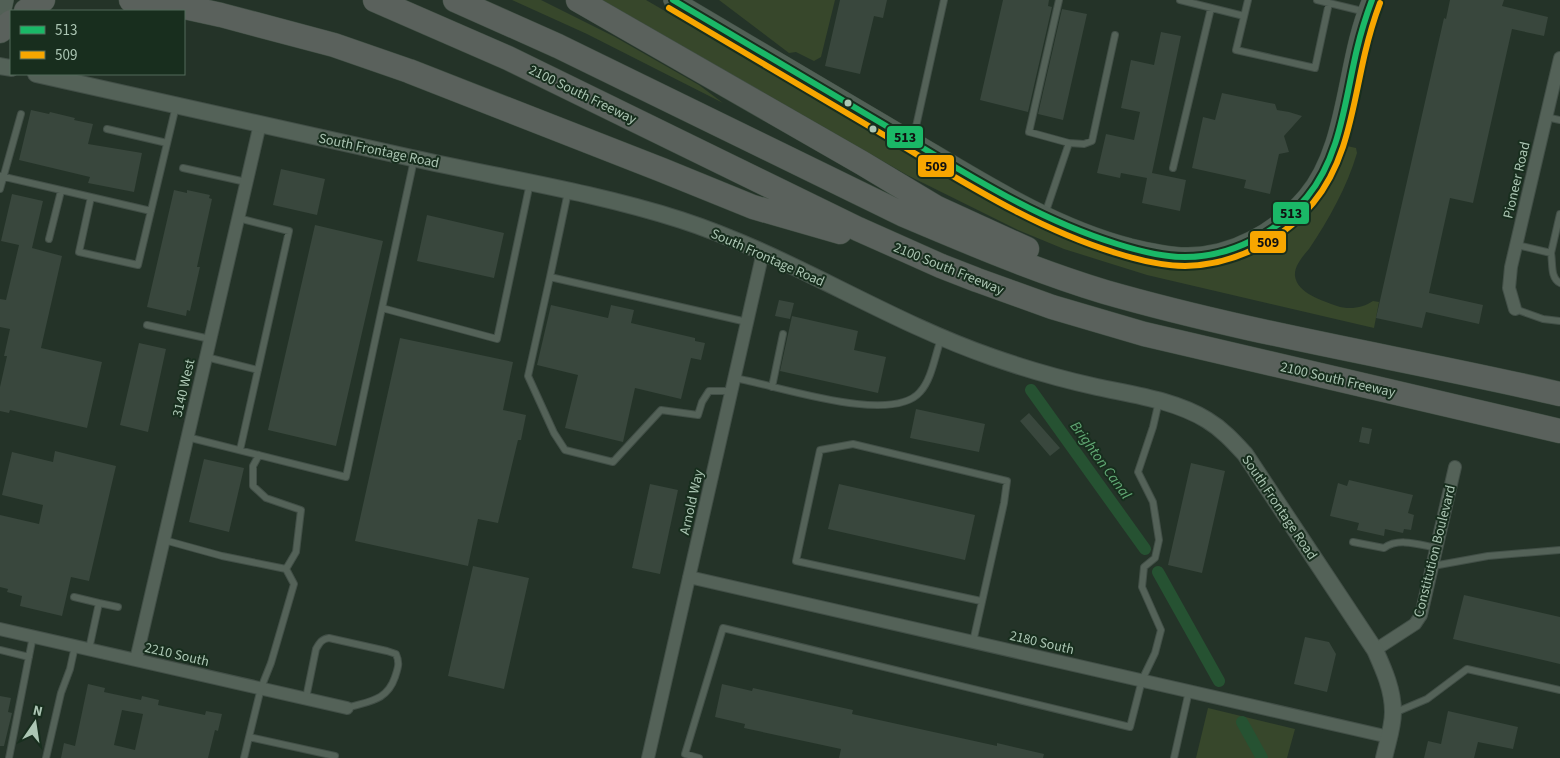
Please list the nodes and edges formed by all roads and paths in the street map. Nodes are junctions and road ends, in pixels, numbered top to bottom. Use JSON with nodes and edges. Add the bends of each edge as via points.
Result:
{"nodes":[{"id":1,"x":4,"y":0,"type":"edge"},
{"id":2,"x":43,"y":0,"type":"edge"},
{"id":3,"x":131,"y":0,"type":"edge"},
{"id":4,"x":375,"y":0,"type":"edge"},
{"id":5,"x":455,"y":0,"type":"edge"},
{"id":6,"x":578,"y":0,"type":"edge"},
{"id":7,"x":673,"y":0,"type":"edge"},
{"id":8,"x":944,"y":0,"type":"edge"},
{"id":9,"x":1059,"y":0,"type":"edge"},
{"id":10,"x":1180,"y":0,"type":"edge"},
{"id":11,"x":1248,"y":0,"type":"edge"},
{"id":12,"x":1318,"y":0,"type":"edge"},
{"id":13,"x":172,"y":3,"type":"edge"},
{"id":14,"x":1329,"y":3,"type":"junction"},
{"id":15,"x":1369,"y":6,"type":"edge"},
{"id":16,"x":1211,"y":8,"type":"junction"},
{"id":17,"x":28,"y":10,"type":"edge"},
{"id":18,"x":1244,"y":16,"type":"junction"},
{"id":19,"x":0,"y":18,"type":"edge"},
{"id":20,"x":10,"y":23,"type":"edge"},
{"id":21,"x":0,"y":31,"type":"edge"},
{"id":22,"x":1115,"y":35,"type":"dead end"},
{"id":23,"x":1560,"y":58,"type":"edge"},
{"id":24,"x":41,"y":75,"type":"edge"},
{"id":25,"x":176,"y":105,"type":"junction"},
{"id":26,"x":21,"y":114,"type":"dead end"},
{"id":27,"x":1546,"y":117,"type":"junction"},
{"id":28,"x":1560,"y":120,"type":"edge"},
{"id":29,"x":260,"y":124,"type":"junction"},
{"id":30,"x":107,"y":129,"type":"dead end"},
{"id":31,"x":913,"y":141,"type":"junction"},
{"id":32,"x":1068,"y":142,"type":"junction"},
{"id":33,"x":167,"y":143,"type":"junction"},
{"id":34,"x":415,"y":159,"type":"junction"},
{"id":35,"x":183,"y":168,"type":"dead end"},
{"id":36,"x":1173,"y":168,"type":"dead end"},
{"id":37,"x":2,"y":176,"type":"edge"},
{"id":38,"x":246,"y":182,"type":"junction"},
{"id":39,"x":530,"y":182,"type":"junction"},
{"id":40,"x":0,"y":189,"type":"edge"},
{"id":41,"x":61,"y":190,"type":"junction"},
{"id":42,"x":569,"y":191,"type":"junction"},
{"id":43,"x":91,"y":197,"type":"junction"},
{"id":44,"x":151,"y":211,"type":"junction"},
{"id":45,"x":1560,"y":214,"type":"edge"},
{"id":46,"x":1044,"y":216,"type":"junction"},
{"id":47,"x":238,"y":218,"type":"junction"},
{"id":48,"x":49,"y":239,"type":"dead end"},
{"id":49,"x":1517,"y":245,"type":"junction"},
{"id":50,"x":763,"y":252,"type":"junction"},
{"id":51,"x":1551,"y":253,"type":"junction"},
{"id":52,"x":941,"y":266,"type":"junction"},
{"id":53,"x":550,"y":277,"type":"junction"},
{"id":54,"x":1560,"y":283,"type":"edge"},
{"id":55,"x":382,"y":308,"type":"junction"},
{"id":56,"x":1515,"y":309,"type":"joint"},
{"id":57,"x":1560,"y":321,"type":"edge"},
{"id":58,"x":747,"y":322,"type":"junction"},
{"id":59,"x":147,"y":325,"type":"dead end"},
{"id":60,"x":1269,"y":332,"type":"junction"},
{"id":61,"x":783,"y":334,"type":"dead end"},
{"id":62,"x":942,"y":338,"type":"junction"},
{"id":63,"x":210,"y":339,"type":"junction"},
{"id":64,"x":206,"y":357,"type":"junction"},
{"id":65,"x":258,"y":370,"type":"junction"},
{"id":66,"x":1510,"y":383,"type":"junction"},
{"id":67,"x":733,"y":385,"type":"junction"},
{"id":68,"x":772,"y":387,"type":"junction"},
{"id":69,"x":1560,"y":389,"type":"edge"},
{"id":70,"x":1560,"y":394,"type":"edge"},
{"id":71,"x":1159,"y":400,"type":"junction"},
{"id":72,"x":1560,"y":432,"type":"edge"},
{"id":73,"x":187,"y":437,"type":"junction"},
{"id":74,"x":240,"y":450,"type":"junction"},
{"id":75,"x":259,"y":455,"type":"junction"},
{"id":76,"x":1455,"y":468,"type":"dead end"},
{"id":77,"x":164,"y":540,"type":"junction"},
{"id":78,"x":1354,"y":542,"type":"dead end"},
{"id":79,"x":1437,"y":548,"type":"junction"},
{"id":80,"x":1560,"y":550,"type":"edge"},
{"id":81,"x":1433,"y":566,"type":"junction"},
{"id":82,"x":286,"y":569,"type":"junction"},
{"id":83,"x":689,"y":577,"type":"junction"},
{"id":84,"x":74,"y":597,"type":"dead end"},
{"id":85,"x":981,"y":601,"type":"junction"},
{"id":86,"x":99,"y":603,"type":"junction"},
{"id":87,"x":118,"y":607,"type":"dead end"},
{"id":88,"x":0,"y":628,"type":"edge"},
{"id":89,"x":33,"y":636,"type":"junction"},
{"id":90,"x":973,"y":642,"type":"junction"},
{"id":91,"x":75,"y":646,"type":"junction"},
{"id":92,"x":89,"y":649,"type":"junction"},
{"id":93,"x":0,"y":650,"type":"edge"},
{"id":94,"x":1375,"y":650,"type":"junction"},
{"id":95,"x":29,"y":657,"type":"junction"},
{"id":96,"x":136,"y":660,"type":"junction"},
{"id":97,"x":1142,"y":680,"type":"junction"},
{"id":98,"x":261,"y":688,"type":"junction"},
{"id":99,"x":1560,"y":690,"type":"edge"},
{"id":100,"x":1188,"y":691,"type":"junction"},
{"id":101,"x":306,"y":698,"type":"junction"},
{"id":102,"x":347,"y":708,"type":"joint"},
{"id":103,"x":1393,"y":714,"type":"junction"},
{"id":104,"x":249,"y":737,"type":"junction"},
{"id":105,"x":1389,"y":737,"type":"junction"},
{"id":106,"x":335,"y":756,"type":"dead end"},
{"id":107,"x":8,"y":758,"type":"edge"},
{"id":108,"x":46,"y":758,"type":"edge"},
{"id":109,"x":244,"y":758,"type":"edge"},
{"id":110,"x":648,"y":758,"type":"edge"},
{"id":111,"x":700,"y":758,"type":"edge"},
{"id":112,"x":1174,"y":758,"type":"edge"},
{"id":113,"x":1384,"y":758,"type":"edge"}],
"edges":[{"from":1,"to":19,"type":"main road"},
{"from":2,"to":17,"type":"highway"},
{"from":3,"to":13,"type":"highway"},
{"from":4,"to":52,"type":"highway","name":"2100 South Freeway","via":[[516,62],[858,229]]},
{"from":5,"to":60,"type":"highway","via":[[962,239],[1103,291]]},
{"from":6,"to":60,"type":"highway","via":[[937,208],[1066,266],[1164,301]]},
{"from":7,"to":31,"type":"main road"},
{"from":8,"to":31,"type":"lane"},
{"from":9,"to":32,"type":"lane","via":[[1029,132]]},
{"from":10,"to":16,"type":"lane"},
{"from":11,"to":18,"type":"lane"},
{"from":12,"to":14,"type":"lane"},
{"from":13,"to":52,"type":"highway","via":[[334,45],[409,71],[753,207]]},
{"from":14,"to":15,"type":"lane"},
{"from":14,"to":18,"type":"lane","via":[[1315,68],[1236,50]]},
{"from":15,"to":46,"type":"main road","via":[[1324,171],[1290,216],[1259,238],[1231,250],[1186,257],[1157,254],[1113,243]]},
{"from":16,"to":18,"type":"lane"},
{"from":16,"to":36,"type":"lane"},
{"from":20,"to":21,"type":"highway"},
{"from":22,"to":32,"type":"lane","via":[[1092,141],[1084,144]]},
{"from":23,"to":27,"type":"street","name":"Pioneer Road"},
{"from":24,"to":25,"type":"street","name":"South Frontage Road"},
{"from":25,"to":29,"type":"street","name":"South Frontage Road"},
{"from":25,"to":33,"type":"lane"},
{"from":26,"to":37,"type":"lane"},
{"from":27,"to":28,"type":"lane"},
{"from":27,"to":49,"type":"street","name":"Pioneer Road"},
{"from":29,"to":34,"type":"street","name":"South Frontage Road"},
{"from":29,"to":38,"type":"street","name":"3140 West"},
{"from":30,"to":33,"type":"lane"},
{"from":31,"to":46,"type":"main road"},
{"from":32,"to":46,"type":"lane"},
{"from":33,"to":44,"type":"lane"},
{"from":34,"to":39,"type":"street","name":"South Frontage Road"},
{"from":34,"to":55,"type":"lane"},
{"from":35,"to":38,"type":"lane"},
{"from":37,"to":40,"type":"lane"},
{"from":37,"to":41,"type":"lane"},
{"from":38,"to":47,"type":"street","name":"3140 West"},
{"from":39,"to":42,"type":"street","name":"South Frontage Road"},
{"from":39,"to":55,"type":"lane","via":[[497,339]]},
{"from":41,"to":43,"type":"lane"},
{"from":41,"to":48,"type":"lane"},
{"from":42,"to":50,"type":"street","name":"South Frontage Road","via":[[682,220]]},
{"from":42,"to":53,"type":"lane"},
{"from":43,"to":44,"type":"lane"},
{"from":43,"to":44,"type":"lane","via":[[78,252],[138,265]]},
{"from":45,"to":51,"type":"lane"},
{"from":47,"to":63,"type":"street","name":"3140 West"},
{"from":47,"to":65,"type":"lane","via":[[289,231]]},
{"from":49,"to":51,"type":"lane"},
{"from":49,"to":56,"type":"street","name":"Pioneer Road","via":[[1510,288]]},
{"from":50,"to":58,"type":"street","name":"Arnold Way"},
{"from":50,"to":62,"type":"street","name":"South Frontage Road"},
{"from":51,"to":54,"type":"lane","via":[[1553,275]]},
{"from":52,"to":72,"type":"highway","name":"2100 South Freeway","via":[[1052,307],[1144,334]]},
{"from":53,"to":58,"type":"lane"},
{"from":53,"to":67,"type":"lane","via":[[528,376],[565,450],[613,462],[661,410],[698,415],[709,391]]},
{"from":55,"to":75,"type":"lane","via":[[346,477]]},
{"from":56,"to":57,"type":"lane"},
{"from":58,"to":67,"type":"street","name":"Arnold Way"},
{"from":59,"to":63,"type":"lane"},
{"from":60,"to":66,"type":"highway"},
{"from":61,"to":68,"type":"lane"},
{"from":62,"to":68,"type":"lane","via":[[928,377],[920,392],[909,400],[874,406]]},
{"from":62,"to":71,"type":"street","name":"South Frontage Road","via":[[1054,377]]},
{"from":63,"to":64,"type":"street","name":"3140 West"},
{"from":64,"to":65,"type":"lane"},
{"from":64,"to":73,"type":"street","name":"3140 West"},
{"from":65,"to":74,"type":"lane"},
{"from":66,"to":69,"type":"highway"},
{"from":66,"to":70,"type":"highway"},
{"from":67,"to":68,"type":"lane","via":[[751,381]]},
{"from":67,"to":83,"type":"street","name":"Arnold Way"},
{"from":71,"to":94,"type":"street","name":"South Frontage Road","via":[[1205,419],[1245,454]]},
{"from":71,"to":97,"type":"lane","via":[[1138,472],[1153,502],[1159,540],[1155,558],[1144,567],[1142,587],[1161,630],[1155,653]]},
{"from":73,"to":74,"type":"lane"},
{"from":73,"to":77,"type":"street","name":"3140 West"},
{"from":74,"to":75,"type":"lane"},
{"from":75,"to":82,"type":"lane","via":[[253,466],[253,486],[266,498],[301,510],[296,552]]},
{"from":76,"to":79,"type":"street","name":"Constitution Boulevard"},
{"from":77,"to":82,"type":"lane"},
{"from":77,"to":96,"type":"street","name":"3140 West"},
{"from":78,"to":79,"type":"lane","via":[[1384,548],[1391,543],[1408,542]]},
{"from":79,"to":81,"type":"street","name":"Constitution Boulevard"},
{"from":80,"to":81,"type":"lane","via":[[1488,556]]},
{"from":81,"to":94,"type":"street","name":"Constitution Boulevard","via":[[1415,624]]},
{"from":82,"to":98,"type":"lane","via":[[294,584]]},
{"from":83,"to":90,"type":"street","name":"2180 South"},
{"from":83,"to":110,"type":"street","name":"Arnold Way"},
{"from":84,"to":86,"type":"lane"},
{"from":85,"to":85,"type":"lane","via":[[1007,481],[853,444],[820,450],[796,561]]},
{"from":85,"to":90,"type":"lane"},
{"from":86,"to":87,"type":"lane"},
{"from":86,"to":92,"type":"lane"},
{"from":88,"to":89,"type":"street","name":"2210 South"},
{"from":89,"to":91,"type":"street","name":"2210 South"},
{"from":89,"to":95,"type":"lane"},
{"from":90,"to":97,"type":"street","name":"2180 South"},
{"from":91,"to":92,"type":"street","name":"2210 South"},
{"from":91,"to":108,"type":"lane"},
{"from":92,"to":96,"type":"street","name":"2210 South"},
{"from":93,"to":95,"type":"lane"},
{"from":94,"to":103,"type":"street","via":[[1387,676]]},
{"from":95,"to":107,"type":"lane"},
{"from":96,"to":98,"type":"street","name":"2210 South"},
{"from":97,"to":100,"type":"street","name":"2180 South"},
{"from":97,"to":111,"type":"lane","via":[[1130,727],[723,628],[685,754]]},
{"from":98,"to":101,"type":"street","name":"2210 South"},
{"from":98,"to":104,"type":"lane"},
{"from":99,"to":103,"type":"lane","via":[[1467,669],[1427,698]]},
{"from":100,"to":105,"type":"street","name":"2180 South"},
{"from":100,"to":112,"type":"lane"},
{"from":101,"to":102,"type":"street","name":"2210 South"},
{"from":101,"to":102,"type":"lane","via":[[316,649],[324,639],[396,654],[399,666],[386,695]]},
{"from":103,"to":105,"type":"street"},
{"from":104,"to":106,"type":"lane"},
{"from":104,"to":109,"type":"lane"},
{"from":105,"to":113,"type":"street"}]}
